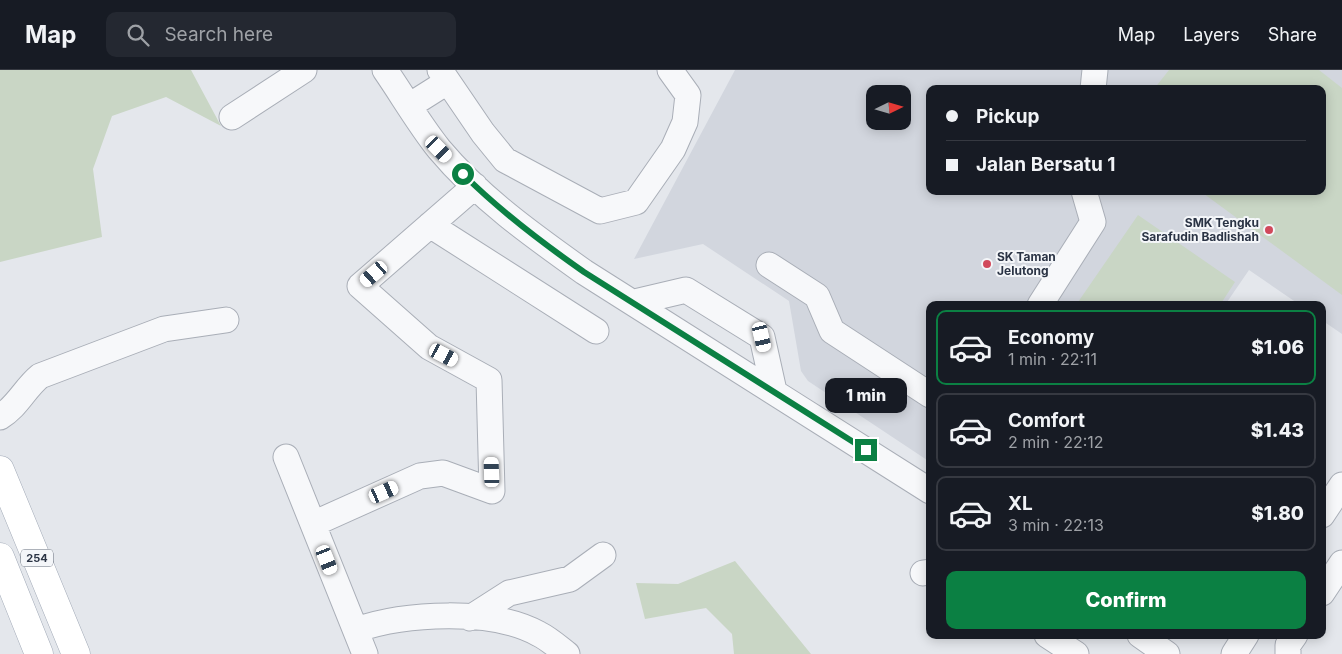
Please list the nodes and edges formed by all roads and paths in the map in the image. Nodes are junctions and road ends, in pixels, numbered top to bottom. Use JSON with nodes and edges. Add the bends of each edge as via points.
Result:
{"nodes":[{"id":1,"x":304,"y":70,"type":"edge"},
{"id":2,"x":385,"y":70,"type":"edge"},
{"id":3,"x":670,"y":70,"type":"edge"},
{"id":4,"x":1094,"y":70,"type":"edge"},
{"id":5,"x":443,"y":76,"type":"edge"},
{"id":6,"x":1093,"y":85,"type":"edge"},
{"id":7,"x":409,"y":106,"type":"junction"},
{"id":8,"x":232,"y":117,"type":"dead end"},
{"id":9,"x":475,"y":186,"type":"junction"},
{"id":10,"x":1085,"y":195,"type":"edge"},
{"id":11,"x":430,"y":225,"type":"junction"},
{"id":12,"x":769,"y":265,"type":"dead end"},
{"id":13,"x":1043,"y":301,"type":"edge"},
{"id":14,"x":635,"y":302,"type":"junction"},
{"id":15,"x":226,"y":320,"type":"dead end"},
{"id":16,"x":596,"y":331,"type":"dead end"},
{"id":17,"x":774,"y":391,"type":"junction"},
{"id":18,"x":926,"y":392,"type":"edge"},
{"id":19,"x":0,"y":416,"type":"edge"},
{"id":20,"x":286,"y":457,"type":"dead end"},
{"id":21,"x":0,"y":470,"type":"edge"},
{"id":22,"x":1342,"y":485,"type":"edge"},
{"id":23,"x":926,"y":486,"type":"edge"},
{"id":24,"x":1326,"y":509,"type":"edge"},
{"id":25,"x":313,"y":524,"type":"junction"},
{"id":26,"x":603,"y":556,"type":"dead end"},
{"id":27,"x":0,"y":557,"type":"edge"},
{"id":28,"x":1342,"y":563,"type":"edge"},
{"id":29,"x":1326,"y":587,"type":"edge"},
{"id":30,"x":470,"y":618,"type":"junction"},
{"id":31,"x":356,"y":630,"type":"junction"},
{"id":32,"x":1053,"y":639,"type":"edge"},
{"id":33,"x":1146,"y":639,"type":"edge"},
{"id":34,"x":1243,"y":639,"type":"edge"},
{"id":35,"x":1292,"y":639,"type":"edge"},
{"id":36,"x":543,"y":644,"type":"edge"},
{"id":37,"x":69,"y":652,"type":"edge"},
{"id":38,"x":39,"y":654,"type":"edge"},
{"id":39,"x":366,"y":654,"type":"edge"},
{"id":40,"x":567,"y":654,"type":"edge"},
{"id":41,"x":1076,"y":654,"type":"edge"},
{"id":42,"x":1167,"y":654,"type":"edge"},
{"id":43,"x":1234,"y":654,"type":"edge"},
{"id":44,"x":1288,"y":654,"type":"edge"}],
"edges":[{"from":1,"to":8,"type":"street"},
{"from":2,"to":7,"type":"street"},
{"from":3,"to":5,"type":"street","via":[[688,95],[685,122],[673,149],[636,202],[600,211],[505,160]]},
{"from":4,"to":6,"type":"street"},
{"from":5,"to":7,"type":"street"},
{"from":7,"to":9,"type":"street","via":[[439,149]]},
{"from":9,"to":11,"type":"street"},
{"from":9,"to":14,"type":"street","via":[[540,241]]},
{"from":10,"to":13,"type":"street","via":[[1093,222]]},
{"from":11,"to":16,"type":"street"},
{"from":11,"to":25,"type":"street","via":[[360,286],[428,347],[489,380],[492,491],[443,473],[420,476]]},
{"from":12,"to":18,"type":"street","via":[[817,296],[832,331]]},
{"from":14,"to":17,"type":"street"},
{"from":14,"to":17,"type":"street","via":[[686,290],[762,337]]},
{"from":15,"to":19,"type":"street","via":[[164,329],[40,376],[9,411]]},
{"from":17,"to":23,"type":"street"},
{"from":20,"to":25,"type":"street"},
{"from":21,"to":37,"type":"main road","number":"254"},
{"from":22,"to":24,"type":"street"},
{"from":25,"to":31,"type":"street"},
{"from":26,"to":30,"type":"street","via":[[570,579],[509,593]]},
{"from":27,"to":38,"type":"main road","number":"254"},
{"from":28,"to":29,"type":"street"},
{"from":30,"to":31,"type":"street","via":[[417,616]]},
{"from":30,"to":36,"type":"street","via":[[515,624]]},
{"from":31,"to":39,"type":"street"},
{"from":32,"to":41,"type":"street"},
{"from":33,"to":42,"type":"street"},
{"from":34,"to":43,"type":"street"},
{"from":35,"to":44,"type":"street"},
{"from":36,"to":40,"type":"street"}]}
